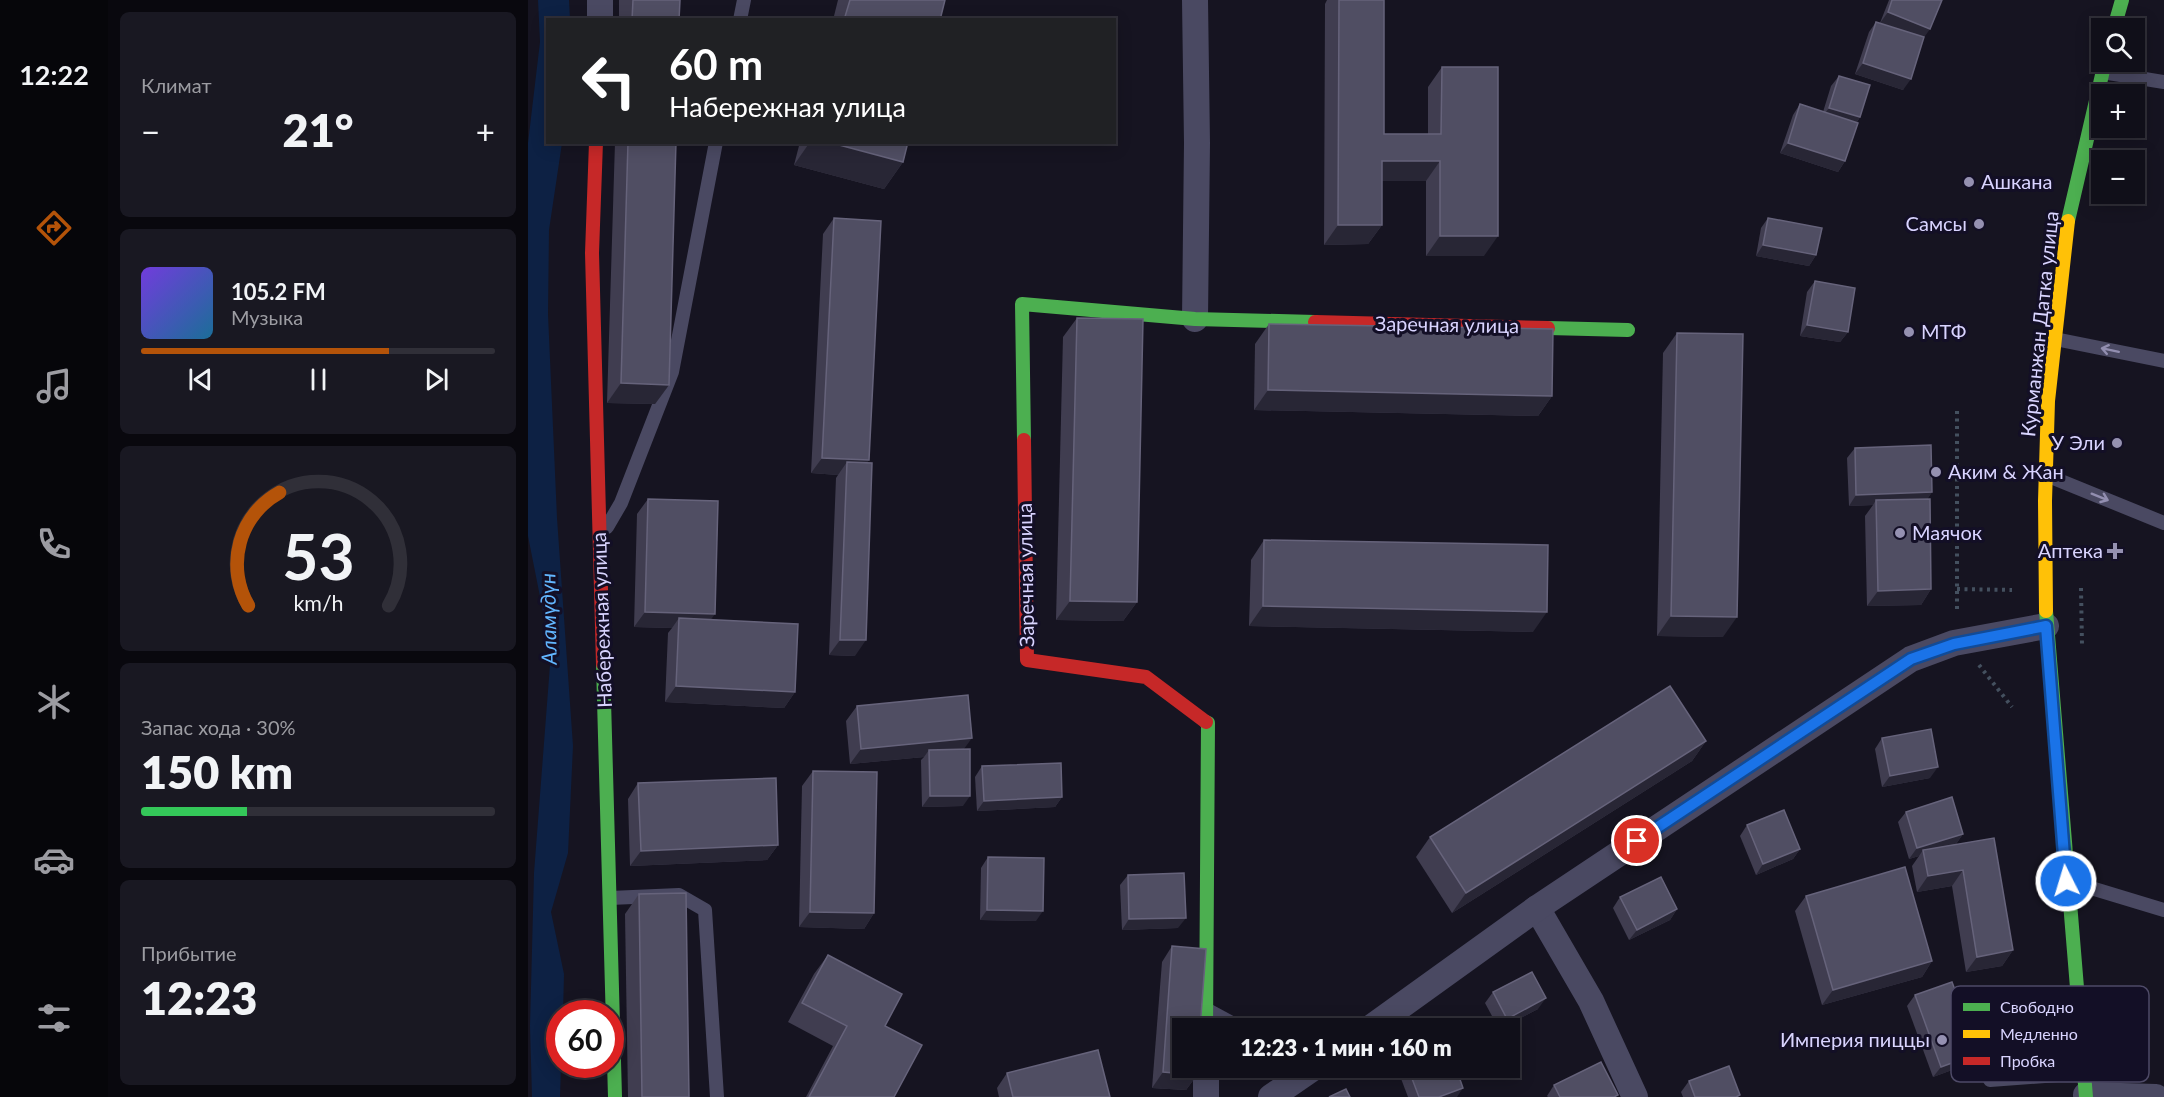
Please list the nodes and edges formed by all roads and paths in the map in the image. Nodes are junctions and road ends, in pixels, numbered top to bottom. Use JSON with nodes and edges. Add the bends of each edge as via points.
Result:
{"nodes":[{"id":1,"x":600,"y":0,"type":"edge"},
{"id":2,"x":744,"y":0,"type":"edge"},
{"id":3,"x":1195,"y":0,"type":"edge"},
{"id":4,"x":2122,"y":0,"type":"edge"},
{"id":5,"x":600,"y":18,"type":"edge"},
{"id":6,"x":740,"y":18,"type":"edge"},
{"id":7,"x":2117,"y":18,"type":"edge"},
{"id":8,"x":2102,"y":72,"type":"edge"},
{"id":9,"x":2123,"y":72,"type":"edge"},
{"id":10,"x":2164,"y":82,"type":"edge"},
{"id":11,"x":596,"y":144,"type":"edge"},
{"id":12,"x":716,"y":144,"type":"edge"},
{"id":13,"x":1195,"y":318,"type":"junction"},
{"id":14,"x":1628,"y":330,"type":"dead end"},
{"id":15,"x":2055,"y":339,"type":"junction"},
{"id":16,"x":2164,"y":361,"type":"edge"},
{"id":17,"x":1957,"y":411,"type":"dead end"},
{"id":18,"x":2046,"y":475,"type":"junction"},
{"id":19,"x":2164,"y":523,"type":"edge"},
{"id":20,"x":600,"y":540,"type":"junction"},
{"id":21,"x":1957,"y":590,"type":"junction"},
{"id":22,"x":2012,"y":590,"type":"dead end"},
{"id":23,"x":1957,"y":613,"type":"dead end"},
{"id":24,"x":2046,"y":626,"type":"junction"},
{"id":25,"x":1978,"y":663,"type":"dead end"},
{"id":26,"x":2012,"y":707,"type":"dead end"},
{"id":27,"x":2066,"y":881,"type":"junction"},
{"id":28,"x":610,"y":898,"type":"junction"},
{"id":29,"x":1538,"y":908,"type":"junction"},
{"id":30,"x":2164,"y":910,"type":"edge"},
{"id":31,"x":2076,"y":986,"type":"edge"},
{"id":32,"x":1206,"y":1018,"type":"edge"},
{"id":33,"x":1384,"y":1018,"type":"edge"},
{"id":34,"x":1206,"y":1078,"type":"edge"},
{"id":35,"x":1299,"y":1078,"type":"edge"},
{"id":36,"x":2014,"y":1082,"type":"edge"},
{"id":37,"x":2085,"y":1088,"type":"edge"},
{"id":38,"x":615,"y":1097,"type":"edge"},
{"id":39,"x":717,"y":1097,"type":"edge"},
{"id":40,"x":1206,"y":1097,"type":"edge"},
{"id":41,"x":1271,"y":1097,"type":"edge"},
{"id":42,"x":1635,"y":1097,"type":"edge"},
{"id":43,"x":2156,"y":1097,"type":"edge"}],
"edges":[{"from":1,"to":5,"type":"street"},
{"from":2,"to":6,"type":"lane"},
{"from":3,"to":13,"type":"street"},
{"from":4,"to":7,"type":"street"},
{"from":8,"to":15,"type":"street","name":"Курманжан Датка улица","via":[[2068,223]]},
{"from":9,"to":10,"type":"lane"},
{"from":11,"to":20,"type":"street","name":"Набережная улица","via":[[592,253]]},
{"from":12,"to":20,"type":"lane","via":[[672,372],[621,503]]},
{"from":13,"to":14,"type":"street","name":"Заречная улица"},
{"from":13,"to":32,"type":"street","name":"Заречная улица","via":[[1022,304],[1028,660],[1146,677],[1208,723]]},
{"from":16,"to":15,"type":"lane","one_way":true},
{"from":15,"to":18,"type":"street","name":"Курманжан Датка улица"},
{"from":17,"to":21,"type":"path"},
{"from":18,"to":19,"type":"lane","one_way":true},
{"from":18,"to":24,"type":"street","name":"Курманжан Датка улица"},
{"from":20,"to":28,"type":"street","name":"Набережная улица"},
{"from":21,"to":22,"type":"path"},
{"from":21,"to":23,"type":"path"},
{"from":24,"to":27,"type":"street","name":"Курманжан Датка улица"},
{"from":24,"to":29,"type":"street","via":[[1954,644],[1911,659]]},
{"from":25,"to":26,"type":"path"},
{"from":27,"to":30,"type":"lane"},
{"from":27,"to":31,"type":"street","name":"Курманжан Датка улица"},
{"from":28,"to":38,"type":"street","name":"Набережная улица"},
{"from":28,"to":39,"type":"lane","via":[[679,895],[705,910]]},
{"from":29,"to":33,"type":"street"},
{"from":29,"to":42,"type":"street","via":[[1591,1001]]},
{"from":34,"to":40,"type":"street"},
{"from":35,"to":41,"type":"street"},
{"from":36,"to":37,"type":"lane"},
{"from":37,"to":43,"type":"street"}]}
